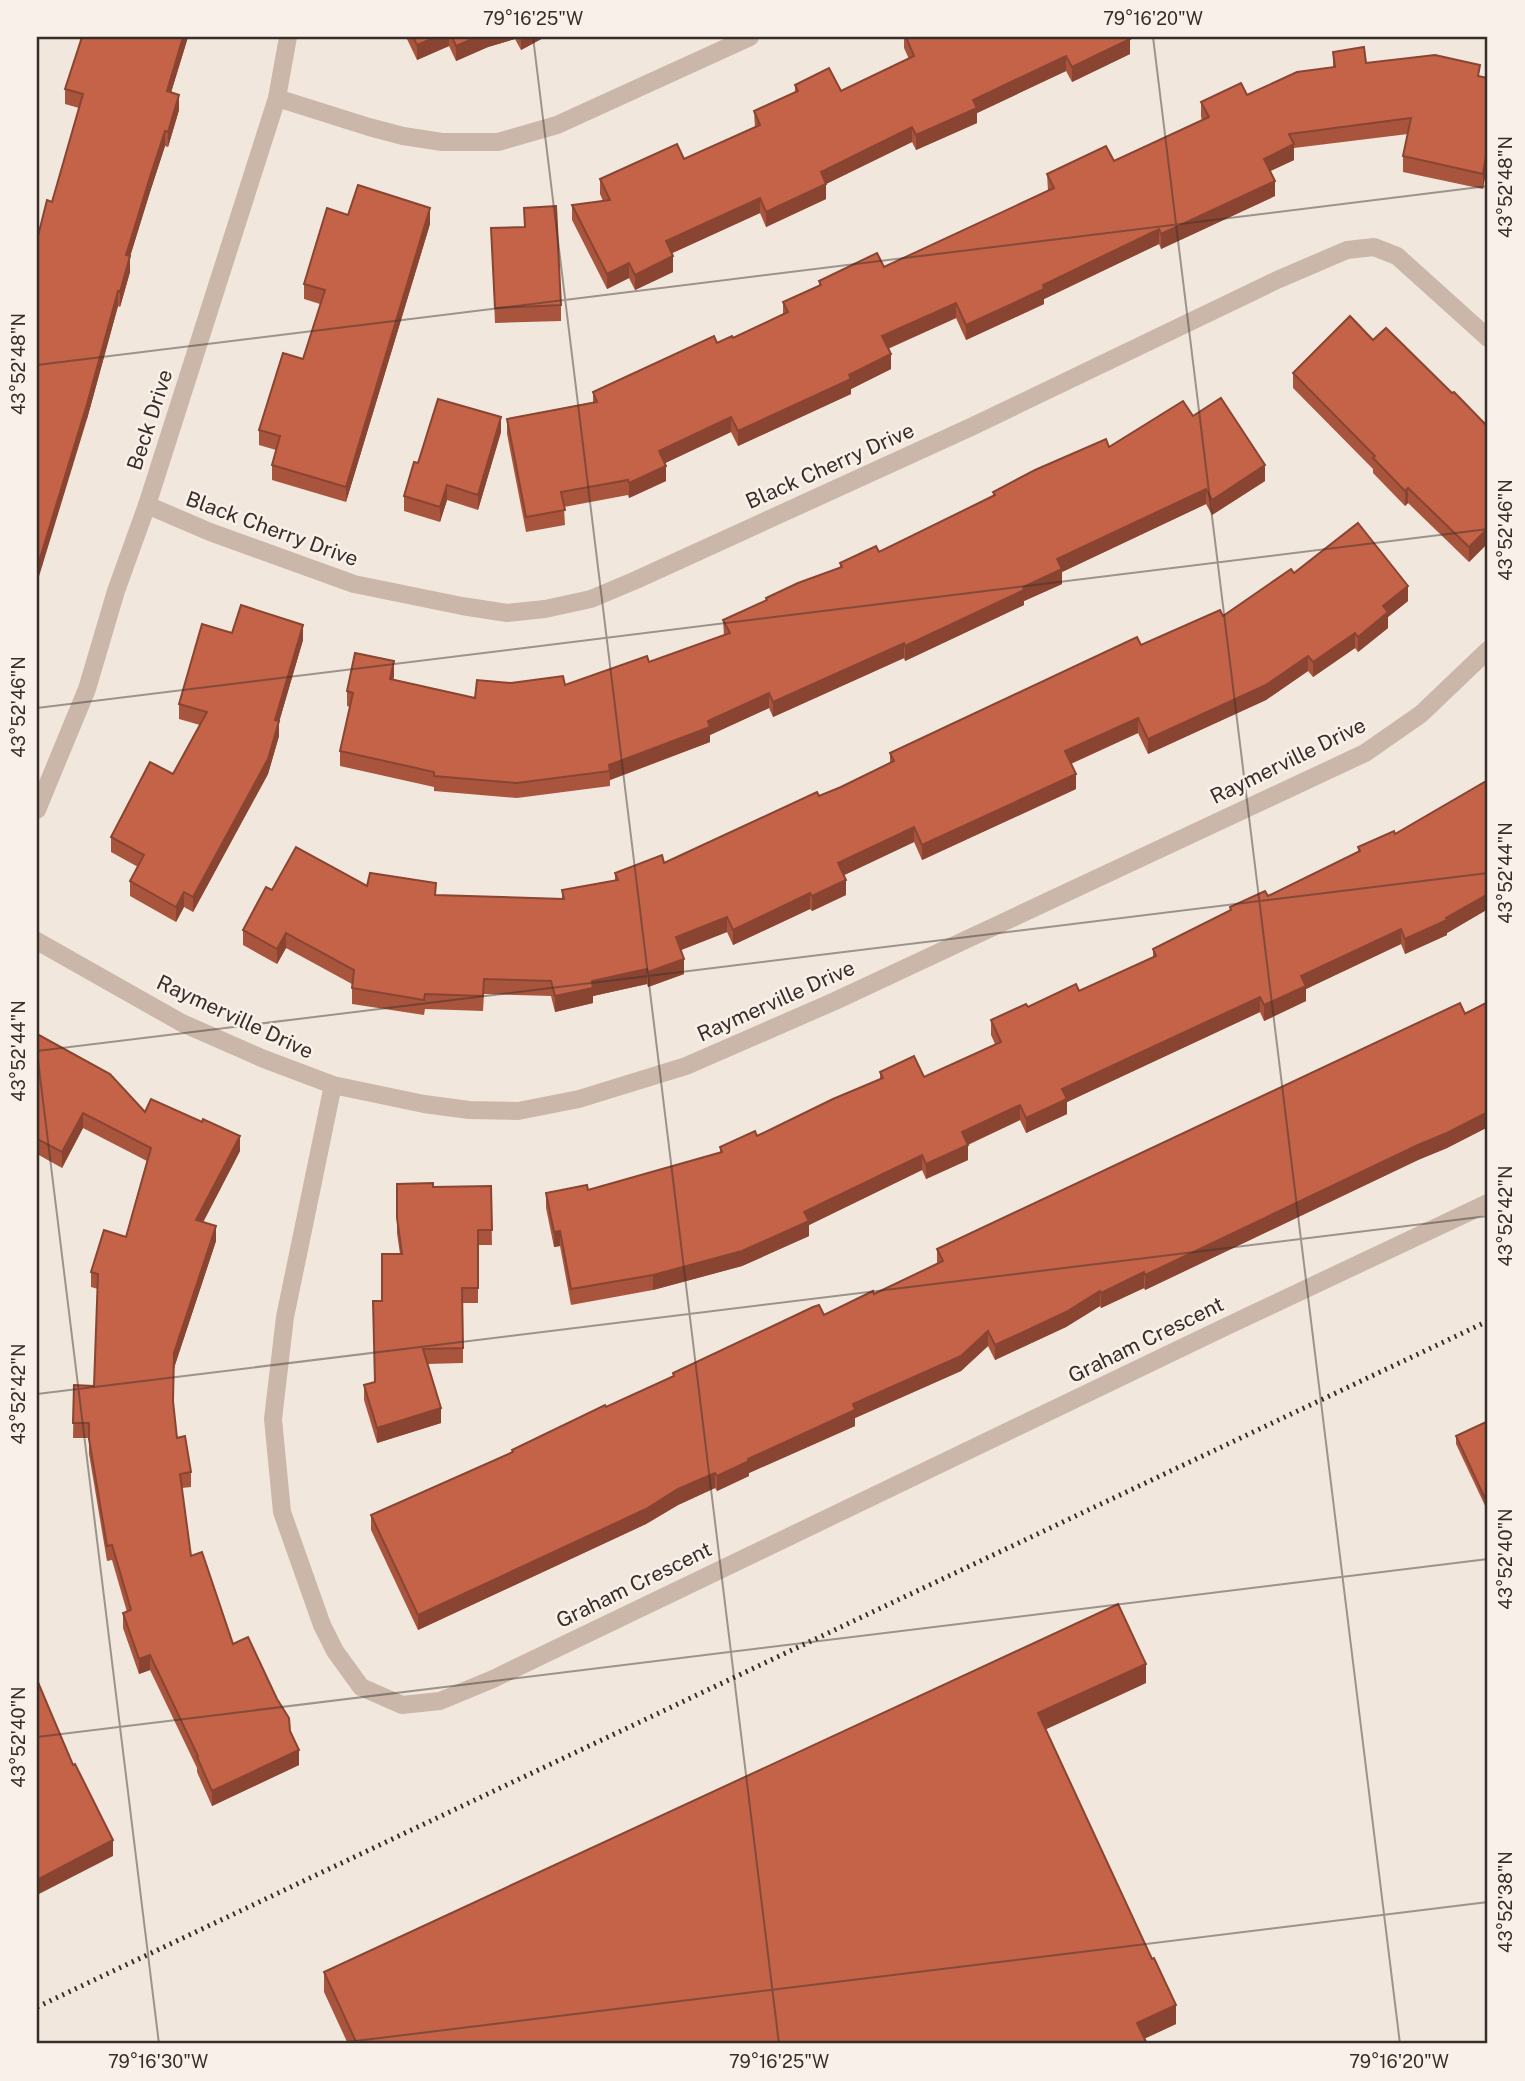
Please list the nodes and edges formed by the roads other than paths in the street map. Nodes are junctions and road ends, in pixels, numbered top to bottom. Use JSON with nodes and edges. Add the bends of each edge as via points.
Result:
{"nodes":[{"id":1,"x":288,"y":37,"type":"edge"},
{"id":2,"x":750,"y":37,"type":"edge"},
{"id":3,"x":277,"y":98,"type":"junction"},
{"id":4,"x":1488,"y":338,"type":"edge"},
{"id":5,"x":146,"y":505,"type":"junction"},
{"id":6,"x":1488,"y":650,"type":"edge"},
{"id":7,"x":37,"y":810,"type":"edge"},
{"id":8,"x":37,"y":941,"type":"edge"},
{"id":9,"x":333,"y":1086,"type":"junction"},
{"id":10,"x":1488,"y":1203,"type":"edge"}],
"edges":[{"from":1,"to":3,"type":"street","name":"Beck Drive"},
{"from":2,"to":3,"type":"street","via":[[557,125],[498,142],[442,142],[403,135]]},
{"from":3,"to":5,"type":"street","name":"Beck Drive"},
{"from":4,"to":5,"type":"street","name":"Black Cherry Drive","via":[[1397,256],[1374,247],[1347,250],[636,580],[591,599],[545,609],[507,613],[354,584]]},
{"from":5,"to":7,"type":"street","name":"Beck Drive","via":[[87,689]]},
{"from":6,"to":9,"type":"street","name":"Raymerville Drive","via":[[1421,714],[1365,753],[686,1066],[579,1099],[519,1111],[424,1104]]},
{"from":8,"to":9,"type":"street","name":"Raymerville Drive","via":[[182,1023]]},
{"from":9,"to":10,"type":"street","name":"Graham Crescent","via":[[285,1317],[277,1381],[273,1419],[282,1512],[321,1625],[335,1651],[361,1687],[402,1705],[440,1701],[493,1679]]}]}
